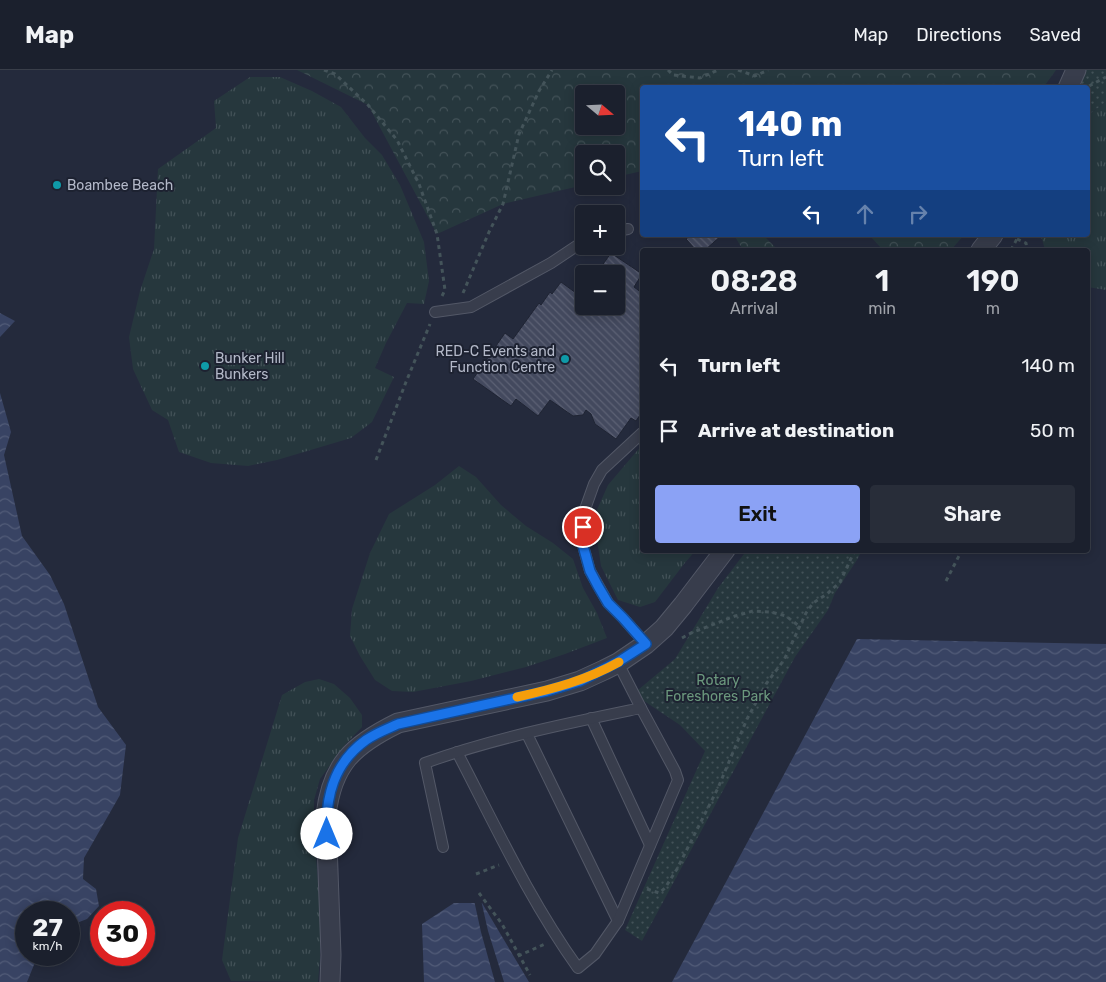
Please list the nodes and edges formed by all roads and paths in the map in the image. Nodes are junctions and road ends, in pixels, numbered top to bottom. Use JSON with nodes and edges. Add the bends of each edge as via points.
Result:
{"nodes":[{"id":1,"x":324,"y":70,"type":"edge"},
{"id":2,"x":552,"y":70,"type":"edge"},
{"id":3,"x":668,"y":70,"type":"edge"},
{"id":4,"x":718,"y":70,"type":"edge"},
{"id":5,"x":738,"y":70,"type":"edge"},
{"id":6,"x":768,"y":70,"type":"edge"},
{"id":7,"x":1076,"y":70,"type":"edge"},
{"id":8,"x":1106,"y":77,"type":"edge"},
{"id":9,"x":1069,"y":85,"type":"edge"},
{"id":10,"x":1090,"y":87,"type":"edge"},
{"id":11,"x":628,"y":229,"type":"dead end"},
{"id":12,"x":625,"y":230,"type":"edge"},
{"id":13,"x":991,"y":237,"type":"edge"},
{"id":14,"x":1018,"y":237,"type":"edge"},
{"id":15,"x":575,"y":248,"type":"edge"},
{"id":16,"x":983,"y":248,"type":"edge"},
{"id":17,"x":1027,"y":248,"type":"edge"},
{"id":18,"x":456,"y":309,"type":"junction"},
{"id":19,"x":435,"y":312,"type":"junction"},
{"id":20,"x":640,"y":435,"type":"edge"},
{"id":21,"x":376,"y":460,"type":"dead end"},
{"id":22,"x":723,"y":553,"type":"edge"},
{"id":23,"x":854,"y":553,"type":"edge"},
{"id":24,"x":960,"y":553,"type":"edge"},
{"id":25,"x":946,"y":581,"type":"dead end"},
{"id":26,"x":646,"y":644,"type":"junction"},
{"id":27,"x":618,"y":662,"type":"junction"},
{"id":28,"x":641,"y":708,"type":"junction"},
{"id":29,"x":591,"y":718,"type":"junction"},
{"id":30,"x":527,"y":734,"type":"junction"},
{"id":31,"x":457,"y":752,"type":"junction"},
{"id":32,"x":650,"y":845,"type":"junction"},
{"id":33,"x":443,"y":847,"type":"dead end"},
{"id":34,"x":497,"y":866,"type":"dead end"},
{"id":35,"x":476,"y":874,"type":"dead end"},
{"id":36,"x":634,"y":884,"type":"junction"},
{"id":37,"x":479,"y":892,"type":"dead end"},
{"id":38,"x":618,"y":921,"type":"junction"},
{"id":39,"x":538,"y":947,"type":"dead end"},
{"id":40,"x":518,"y":956,"type":"junction"},
{"id":41,"x":530,"y":976,"type":"dead end"},
{"id":42,"x":330,"y":982,"type":"edge"}],
"edges":[{"from":1,"to":19,"type":"path","via":[[335,74],[368,105],[397,140],[419,184],[437,234],[445,290]]},
{"from":2,"to":18,"type":"path","via":[[519,134],[504,204]]},
{"from":3,"to":4,"type":"path","via":[[673,75],[700,78]]},
{"from":5,"to":6,"type":"path","via":[[755,76]]},
{"from":7,"to":9,"type":"street"},
{"from":8,"to":10,"type":"path"},
{"from":11,"to":12,"type":"lane"},
{"from":13,"to":16,"type":"street"},
{"from":14,"to":17,"type":"path","via":[[1026,243]]},
{"from":15,"to":18,"type":"lane","via":[[472,308]]},
{"from":18,"to":19,"type":"lane"},
{"from":19,"to":21,"type":"path"},
{"from":20,"to":26,"type":"lane","via":[[602,470],[594,484],[584,512],[582,542],[590,571],[608,603]]},
{"from":22,"to":26,"type":"street","via":[[669,622]]},
{"from":23,"to":36,"type":"path","via":[[840,582],[813,603],[806,613],[784,660],[766,684],[747,719],[718,788],[665,888],[658,893]]},
{"from":24,"to":25,"type":"path"},
{"from":26,"to":27,"type":"street"},
{"from":27,"to":28,"type":"lane"},
{"from":27,"to":42,"type":"street","via":[[580,681],[547,691],[398,724],[366,740],[353,752],[336,776],[326,815]]},
{"from":28,"to":29,"type":"lane"},
{"from":28,"to":32,"type":"lane","via":[[678,780]]},
{"from":29,"to":30,"type":"lane"},
{"from":29,"to":32,"type":"lane"},
{"from":30,"to":31,"type":"lane"},
{"from":30,"to":38,"type":"lane"},
{"from":31,"to":33,"type":"lane","via":[[425,763]]},
{"from":31,"to":38,"type":"lane","via":[[513,861],[578,968],[595,954]]},
{"from":32,"to":36,"type":"lane"},
{"from":34,"to":35,"type":"path"},
{"from":36,"to":38,"type":"lane"},
{"from":37,"to":40,"type":"path","via":[[502,924]]},
{"from":39,"to":40,"type":"path"},
{"from":40,"to":41,"type":"path"}]}
